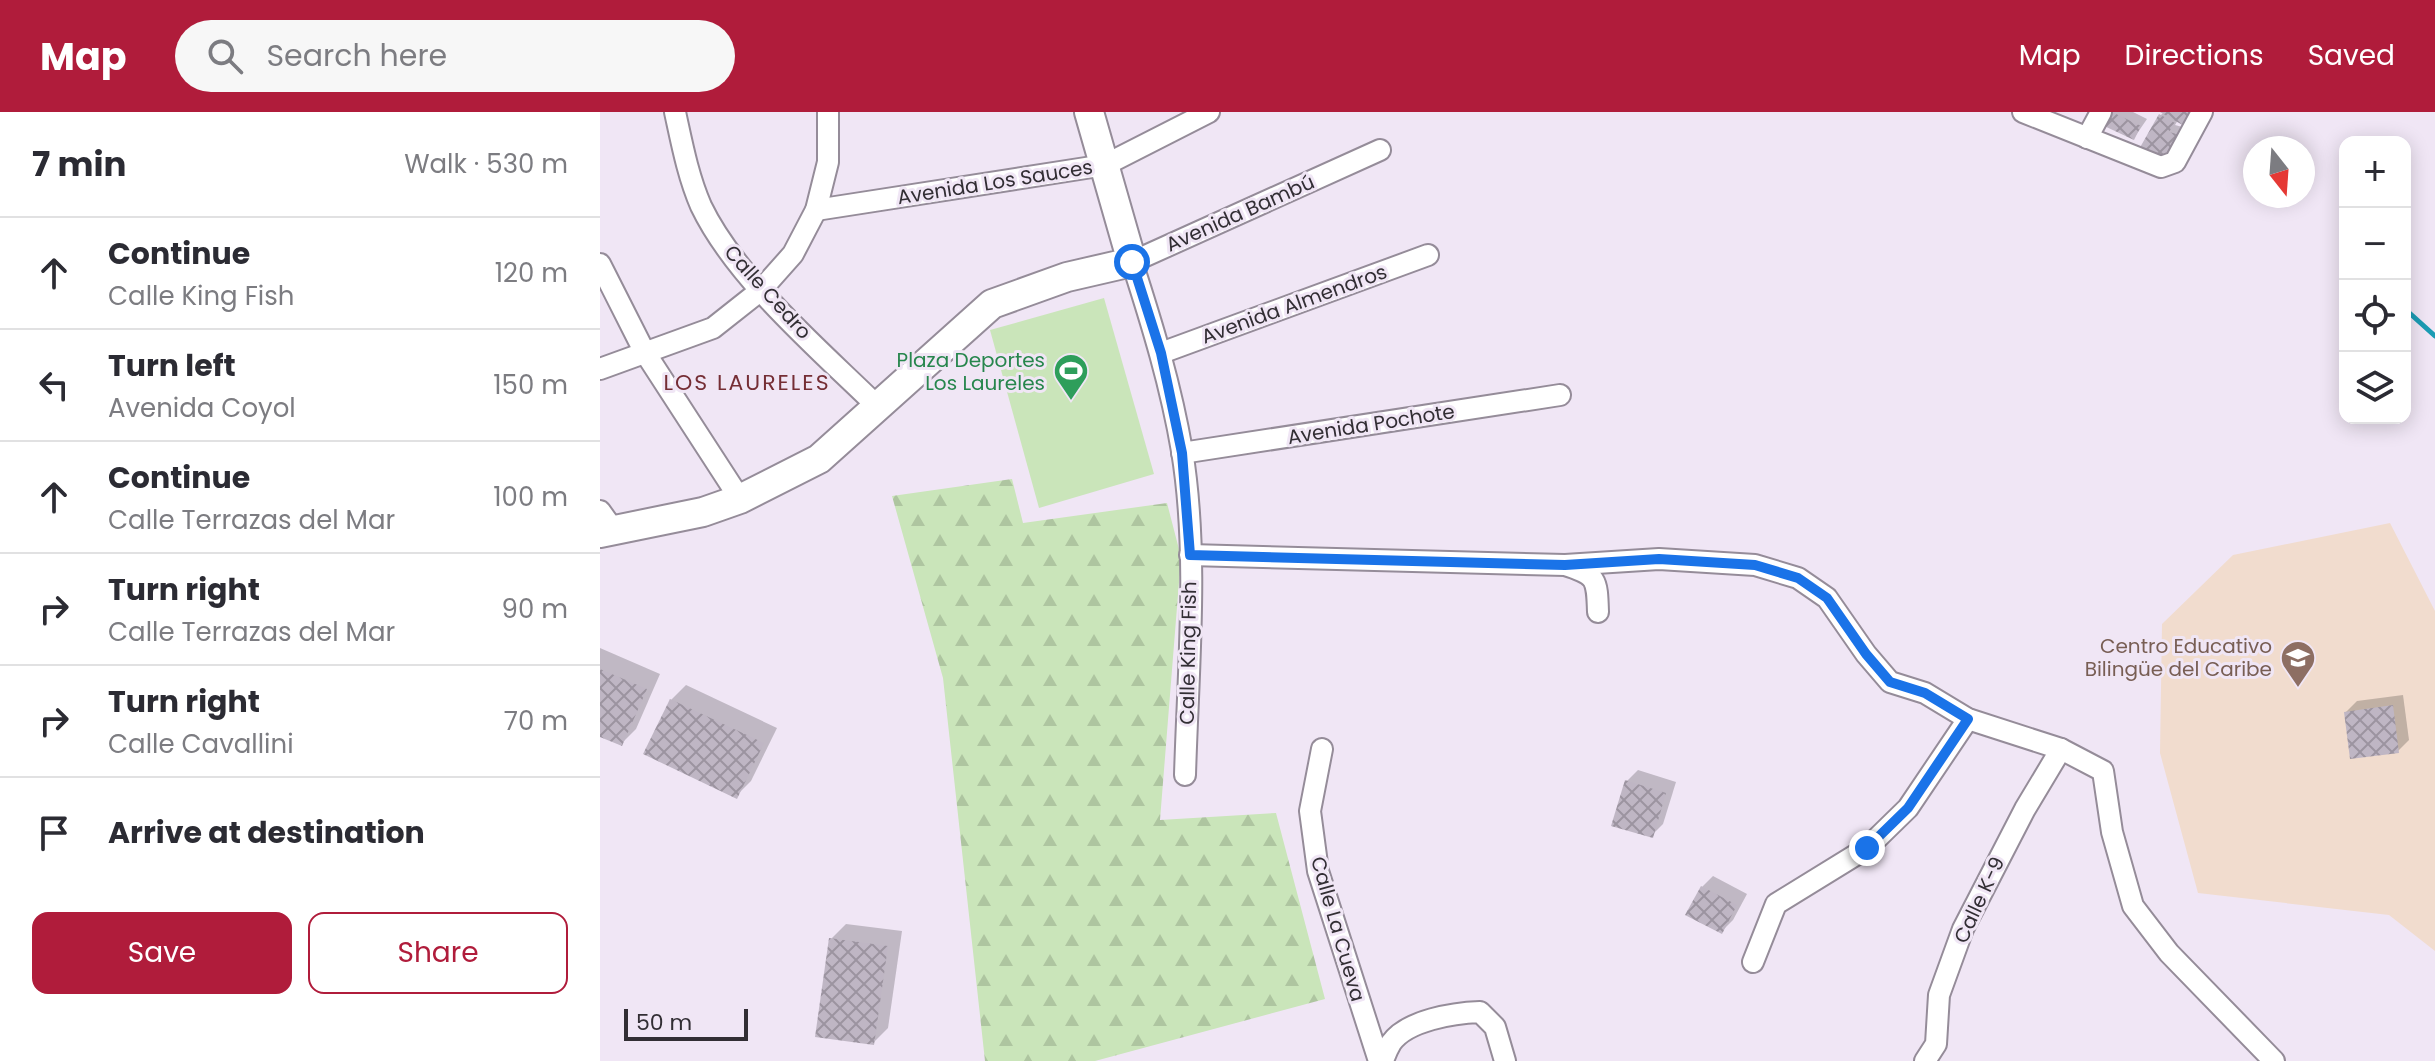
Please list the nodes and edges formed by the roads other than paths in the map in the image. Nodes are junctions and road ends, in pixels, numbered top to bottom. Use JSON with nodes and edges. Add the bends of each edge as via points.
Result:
{"nodes":[{"id":1,"x":675,"y":112,"type":"edge"},
{"id":2,"x":828,"y":112,"type":"edge"},
{"id":3,"x":1089,"y":112,"type":"edge"},
{"id":4,"x":1209,"y":112,"type":"edge"},
{"id":5,"x":2023,"y":112,"type":"edge"},
{"id":6,"x":2101,"y":112,"type":"edge"},
{"id":7,"x":2202,"y":112,"type":"edge"},
{"id":8,"x":2087,"y":138,"type":"junction"},
{"id":9,"x":1380,"y":150,"type":"dead end"},
{"id":10,"x":1105,"y":165,"type":"junction"},
{"id":11,"x":816,"y":210,"type":"junction"},
{"id":12,"x":1428,"y":255,"type":"dead end"},
{"id":13,"x":1132,"y":262,"type":"junction"},
{"id":14,"x":600,"y":264,"type":"edge"},
{"id":15,"x":761,"y":290,"type":"junction"},
{"id":16,"x":644,"y":351,"type":"junction"},
{"id":17,"x":1161,"y":353,"type":"junction"},
{"id":18,"x":600,"y":369,"type":"edge"},
{"id":19,"x":1560,"y":395,"type":"dead end"},
{"id":20,"x":878,"y":407,"type":"junction"},
{"id":21,"x":1182,"y":453,"type":"junction"},
{"id":22,"x":740,"y":499,"type":"junction"},
{"id":23,"x":605,"y":525,"type":"edge"},
{"id":24,"x":1190,"y":555,"type":"junction"},
{"id":25,"x":1565,"y":565,"type":"junction"},
{"id":26,"x":1598,"y":612,"type":"dead end"},
{"id":27,"x":1968,"y":719,"type":"junction"},
{"id":28,"x":1322,"y":749,"type":"dead end"},
{"id":29,"x":2061,"y":749,"type":"junction"},
{"id":30,"x":1185,"y":775,"type":"dead end"},
{"id":31,"x":1753,"y":962,"type":"dead end"},
{"id":32,"x":1381,"y":1061,"type":"edge"},
{"id":33,"x":1505,"y":1061,"type":"edge"},
{"id":34,"x":1925,"y":1061,"type":"edge"},
{"id":35,"x":2274,"y":1061,"type":"edge"}],
"edges":[{"from":1,"to":15,"type":"street","name":"Calle Cedro","via":[[701,206],[730,255]]},
{"from":2,"to":11,"type":"street","via":[[828,162]]},
{"from":3,"to":10,"type":"street","name":"Calle King Fish"},
{"from":4,"to":10,"type":"street","name":"Avenida Los Sauces"},
{"from":5,"to":8,"type":"street"},
{"from":6,"to":8,"type":"street"},
{"from":7,"to":8,"type":"street","via":[[2168,166]]},
{"from":9,"to":13,"type":"street","name":"Avenida Bambú"},
{"from":10,"to":11,"type":"street","name":"Avenida Los Sauces"},
{"from":10,"to":13,"type":"street","name":"Calle King Fish"},
{"from":11,"to":15,"type":"street","via":[[793,254]]},
{"from":12,"to":17,"type":"street","name":"Avenida Almendros"},
{"from":13,"to":17,"type":"street","name":"Calle King Fish"},
{"from":13,"to":20,"type":"street","name":"Avenida Bambú","via":[[1067,277],[992,304]]},
{"from":14,"to":16,"type":"street"},
{"from":15,"to":16,"type":"street","via":[[713,328]]},
{"from":15,"to":20,"type":"street","name":"Calle Cedro"},
{"from":16,"to":18,"type":"street"},
{"from":16,"to":22,"type":"street"},
{"from":17,"to":21,"type":"street","name":"Calle King Fish"},
{"from":19,"to":21,"type":"street","name":"Avenida Pochote"},
{"from":20,"to":22,"type":"street","name":"Avenida Bambú","via":[[819,459]]},
{"from":21,"to":24,"type":"street","name":"Calle King Fish"},
{"from":22,"to":23,"type":"street","name":"Avenida Bambú","via":[[703,512]]},
{"from":24,"to":25,"type":"street"},
{"from":24,"to":30,"type":"street","name":"Calle King Fish"},
{"from":25,"to":26,"type":"street","via":[[1589,573],[1597,583]]},
{"from":25,"to":27,"type":"street","via":[[1659,559],[1755,565],[1798,578],[1827,598],[1890,682],[1925,693]]},
{"from":27,"to":29,"type":"street"},
{"from":27,"to":31,"type":"street","via":[[1908,808],[1867,848],[1776,904]]},
{"from":28,"to":32,"type":"street","name":"Calle La Cueva","via":[[1310,811],[1318,871]]},
{"from":29,"to":34,"type":"street","name":"Calle K-9","via":[[1963,929],[1939,995],[1936,1044]]},
{"from":29,"to":35,"type":"street","via":[[2103,771],[2112,832],[2133,906],[2169,953]]},
{"from":32,"to":33,"type":"street","via":[[1392,1041],[1420,1023],[1458,1012],[1480,1012],[1495,1027]]}]}
